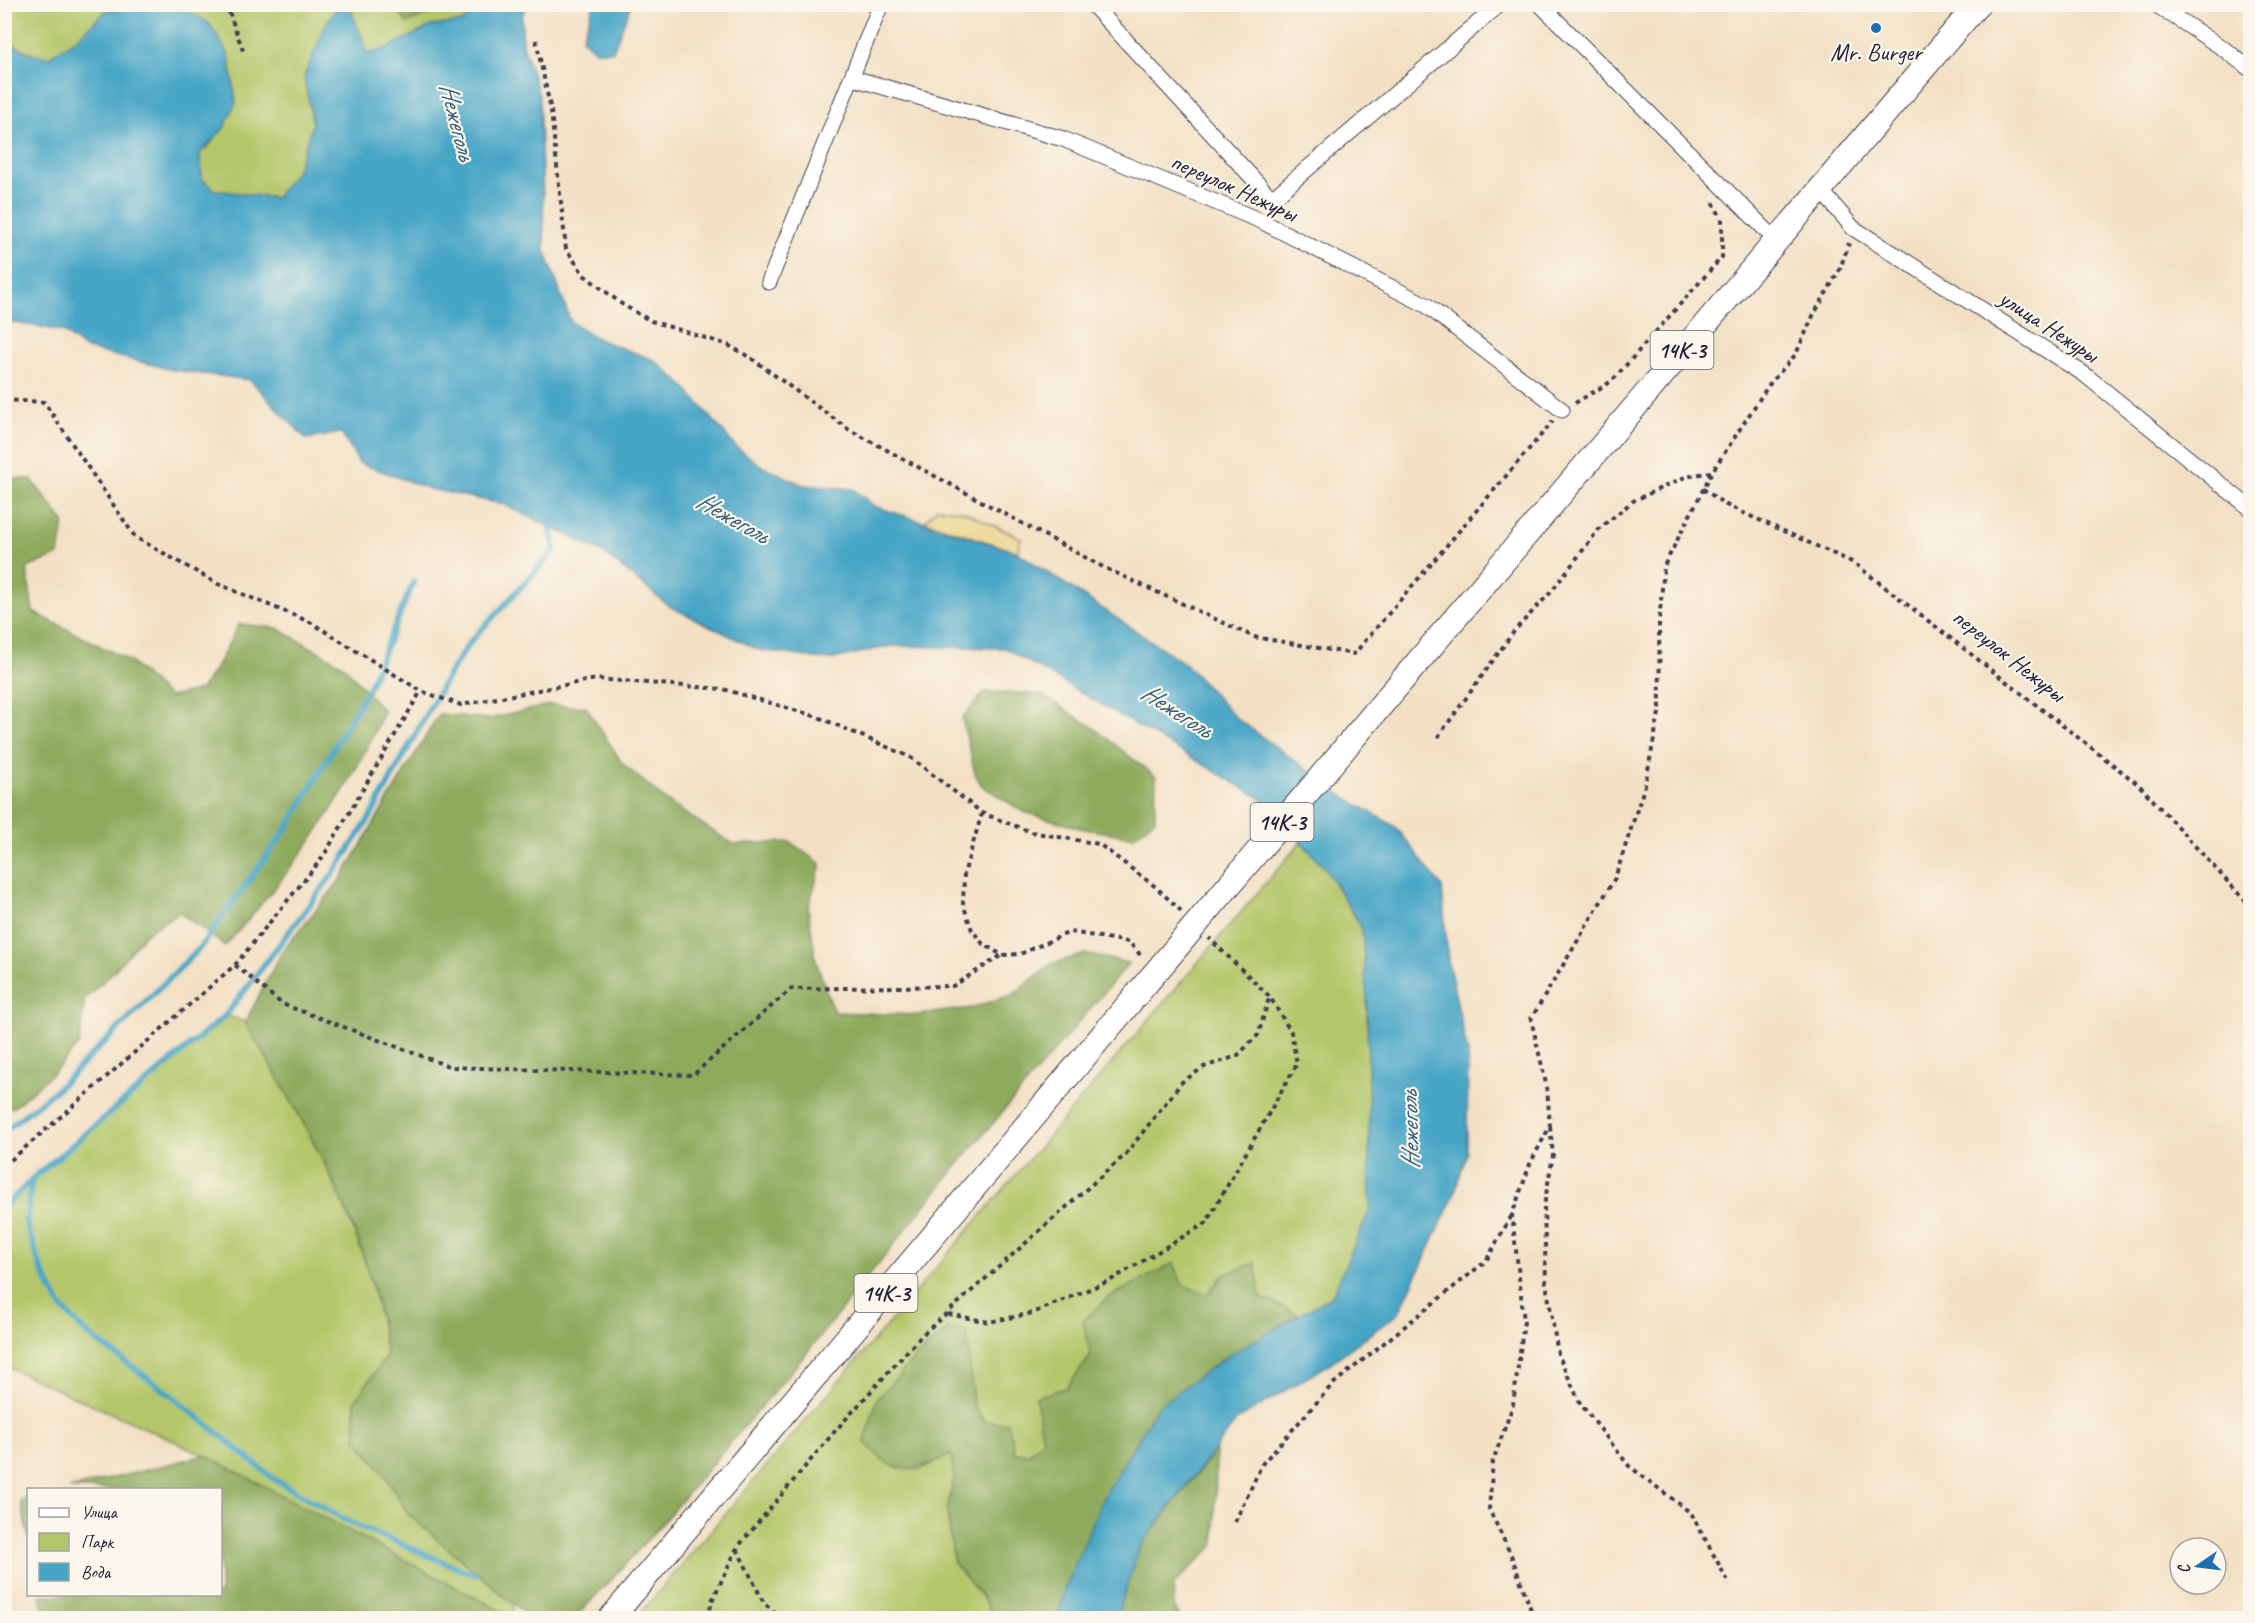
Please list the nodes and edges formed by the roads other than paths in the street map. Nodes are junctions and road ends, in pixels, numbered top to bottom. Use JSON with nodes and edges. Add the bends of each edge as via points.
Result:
{"nodes":[{"id":1,"x":881,"y":4,"type":"edge"},
{"id":2,"x":1092,"y":4,"type":"edge"},
{"id":3,"x":1500,"y":4,"type":"edge"},
{"id":4,"x":1540,"y":4,"type":"edge"},
{"id":5,"x":1978,"y":4,"type":"edge"},
{"id":6,"x":2155,"y":4,"type":"edge"},
{"id":7,"x":2250,"y":69,"type":"edge"},
{"id":8,"x":853,"y":78,"type":"junction"},
{"id":9,"x":1820,"y":189,"type":"junction"},
{"id":10,"x":1272,"y":200,"type":"junction"},
{"id":11,"x":1261,"y":221,"type":"junction"},
{"id":12,"x":1776,"y":240,"type":"junction"},
{"id":13,"x":770,"y":282,"type":"dead end"},
{"id":14,"x":1562,"y":410,"type":"road end"},
{"id":15,"x":2250,"y":508,"type":"edge"},
{"id":16,"x":611,"y":1618,"type":"edge"}],
"edges":[{"from":1,"to":8,"type":"street"},
{"from":2,"to":10,"type":"street","name":"переулок Нежуры"},
{"from":3,"to":10,"type":"street","name":"переулок Нежуры"},
{"from":4,"to":12,"type":"street"},
{"from":5,"to":9,"type":"main road","number":"14К-3"},
{"from":6,"to":7,"type":"street"},
{"from":8,"to":11,"type":"street","name":"переулок Нежуры","via":[[1063,139]]},
{"from":8,"to":13,"type":"street"},
{"from":9,"to":12,"type":"main road","number":"14К-3"},
{"from":9,"to":15,"type":"street","name":"улица Нежуры","via":[[1853,228],[2084,374]]},
{"from":10,"to":11,"type":"street"},
{"from":11,"to":14,"type":"street","name":"переулок Нежуры","via":[[1426,304]]},
{"from":12,"to":16,"type":"main road","number":"14К-3","bridge":true}]}
